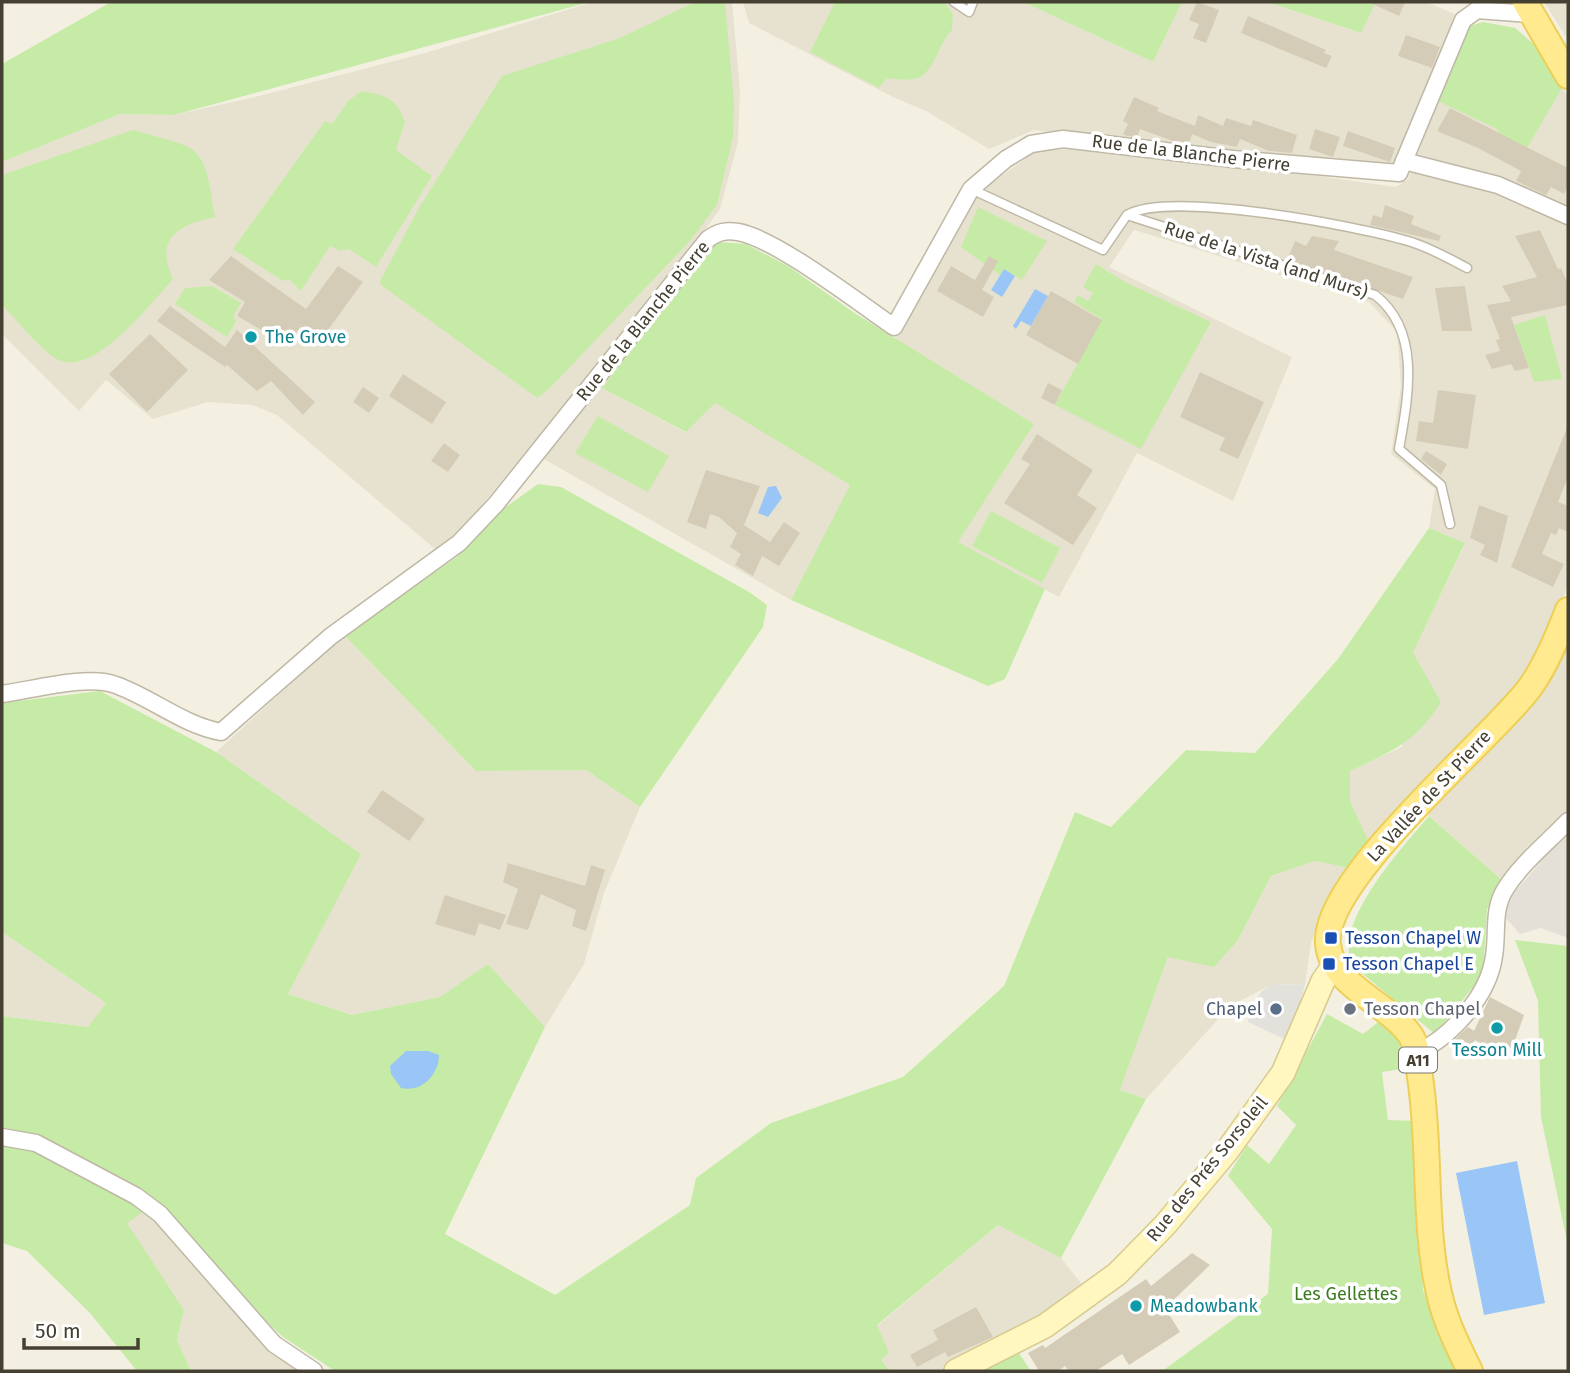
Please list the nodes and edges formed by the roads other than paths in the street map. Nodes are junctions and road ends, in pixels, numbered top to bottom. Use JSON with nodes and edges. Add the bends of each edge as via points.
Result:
{"nodes":[{"id":1,"x":954,"y":2,"type":"edge"},
{"id":2,"x":973,"y":2,"type":"edge"},
{"id":3,"x":1527,"y":8,"type":"edge"},
{"id":4,"x":1568,"y":76,"type":"edge"},
{"id":5,"x":1404,"y":161,"type":"junction"},
{"id":6,"x":971,"y":189,"type":"junction"},
{"id":7,"x":1127,"y":215,"type":"junction"},
{"id":8,"x":1568,"y":216,"type":"edge"},
{"id":9,"x":1467,"y":268,"type":"dead end"},
{"id":10,"x":1450,"y":524,"type":"dead end"},
{"id":11,"x":1568,"y":610,"type":"edge"},
{"id":12,"x":2,"y":694,"type":"edge"},
{"id":13,"x":1568,"y":821,"type":"edge"},
{"id":14,"x":1334,"y":965,"type":"junction"},
{"id":15,"x":1417,"y":1053,"type":"junction"},
{"id":16,"x":2,"y":1137,"type":"edge"},
{"id":17,"x":314,"y":1371,"type":"edge"},
{"id":18,"x":956,"y":1371,"type":"edge"},
{"id":19,"x":1470,"y":1371,"type":"edge"}],
"edges":[{"from":1,"to":2,"type":"lane","via":[[969,12]]},
{"from":3,"to":4,"type":"main road"},
{"from":3,"to":5,"type":"street","via":[[1477,10],[1463,20]]},
{"from":5,"to":6,"type":"street","name":"Rue de la Blanche Pierre","via":[[1399,173],[1392,175],[1063,139],[1031,144]]},
{"from":5,"to":8,"type":"street","via":[[1498,185]]},
{"from":6,"to":7,"type":"lane","via":[[1103,250]]},
{"from":6,"to":12,"type":"street","name":"Rue de la Blanche Pierre","via":[[894,327],[764,241],[718,231],[496,505],[459,542],[331,636],[220,732],[204,729],[114,684],[92,681]]},
{"from":7,"to":9,"type":"lane","via":[[1138,208],[1186,207],[1295,216],[1410,241]]},
{"from":7,"to":10,"type":"lane","name":"Rue de la Vista (and Murs)","via":[[1375,295],[1391,307],[1401,328],[1410,383],[1399,449],[1441,485]]},
{"from":11,"to":14,"type":"main road","name":"La Vallée de St Pierre","via":[[1529,689],[1361,869],[1327,932]]},
{"from":13,"to":15,"type":"street","via":[[1506,887],[1494,921],[1494,956],[1485,987],[1465,1014],[1433,1045]]},
{"from":14,"to":15,"type":"main road","number":"A11","via":[[1405,1030]]},
{"from":14,"to":18,"type":"main road","name":"Rue des Prés Sorsoleil","via":[[1283,1073],[1166,1225],[1117,1275],[1045,1326]]},
{"from":15,"to":19,"type":"main road","number":"A11","via":[[1425,1104],[1434,1271],[1453,1335]]},
{"from":16,"to":17,"type":"street","via":[[36,1143],[136,1196],[160,1214],[274,1345]]}]}
